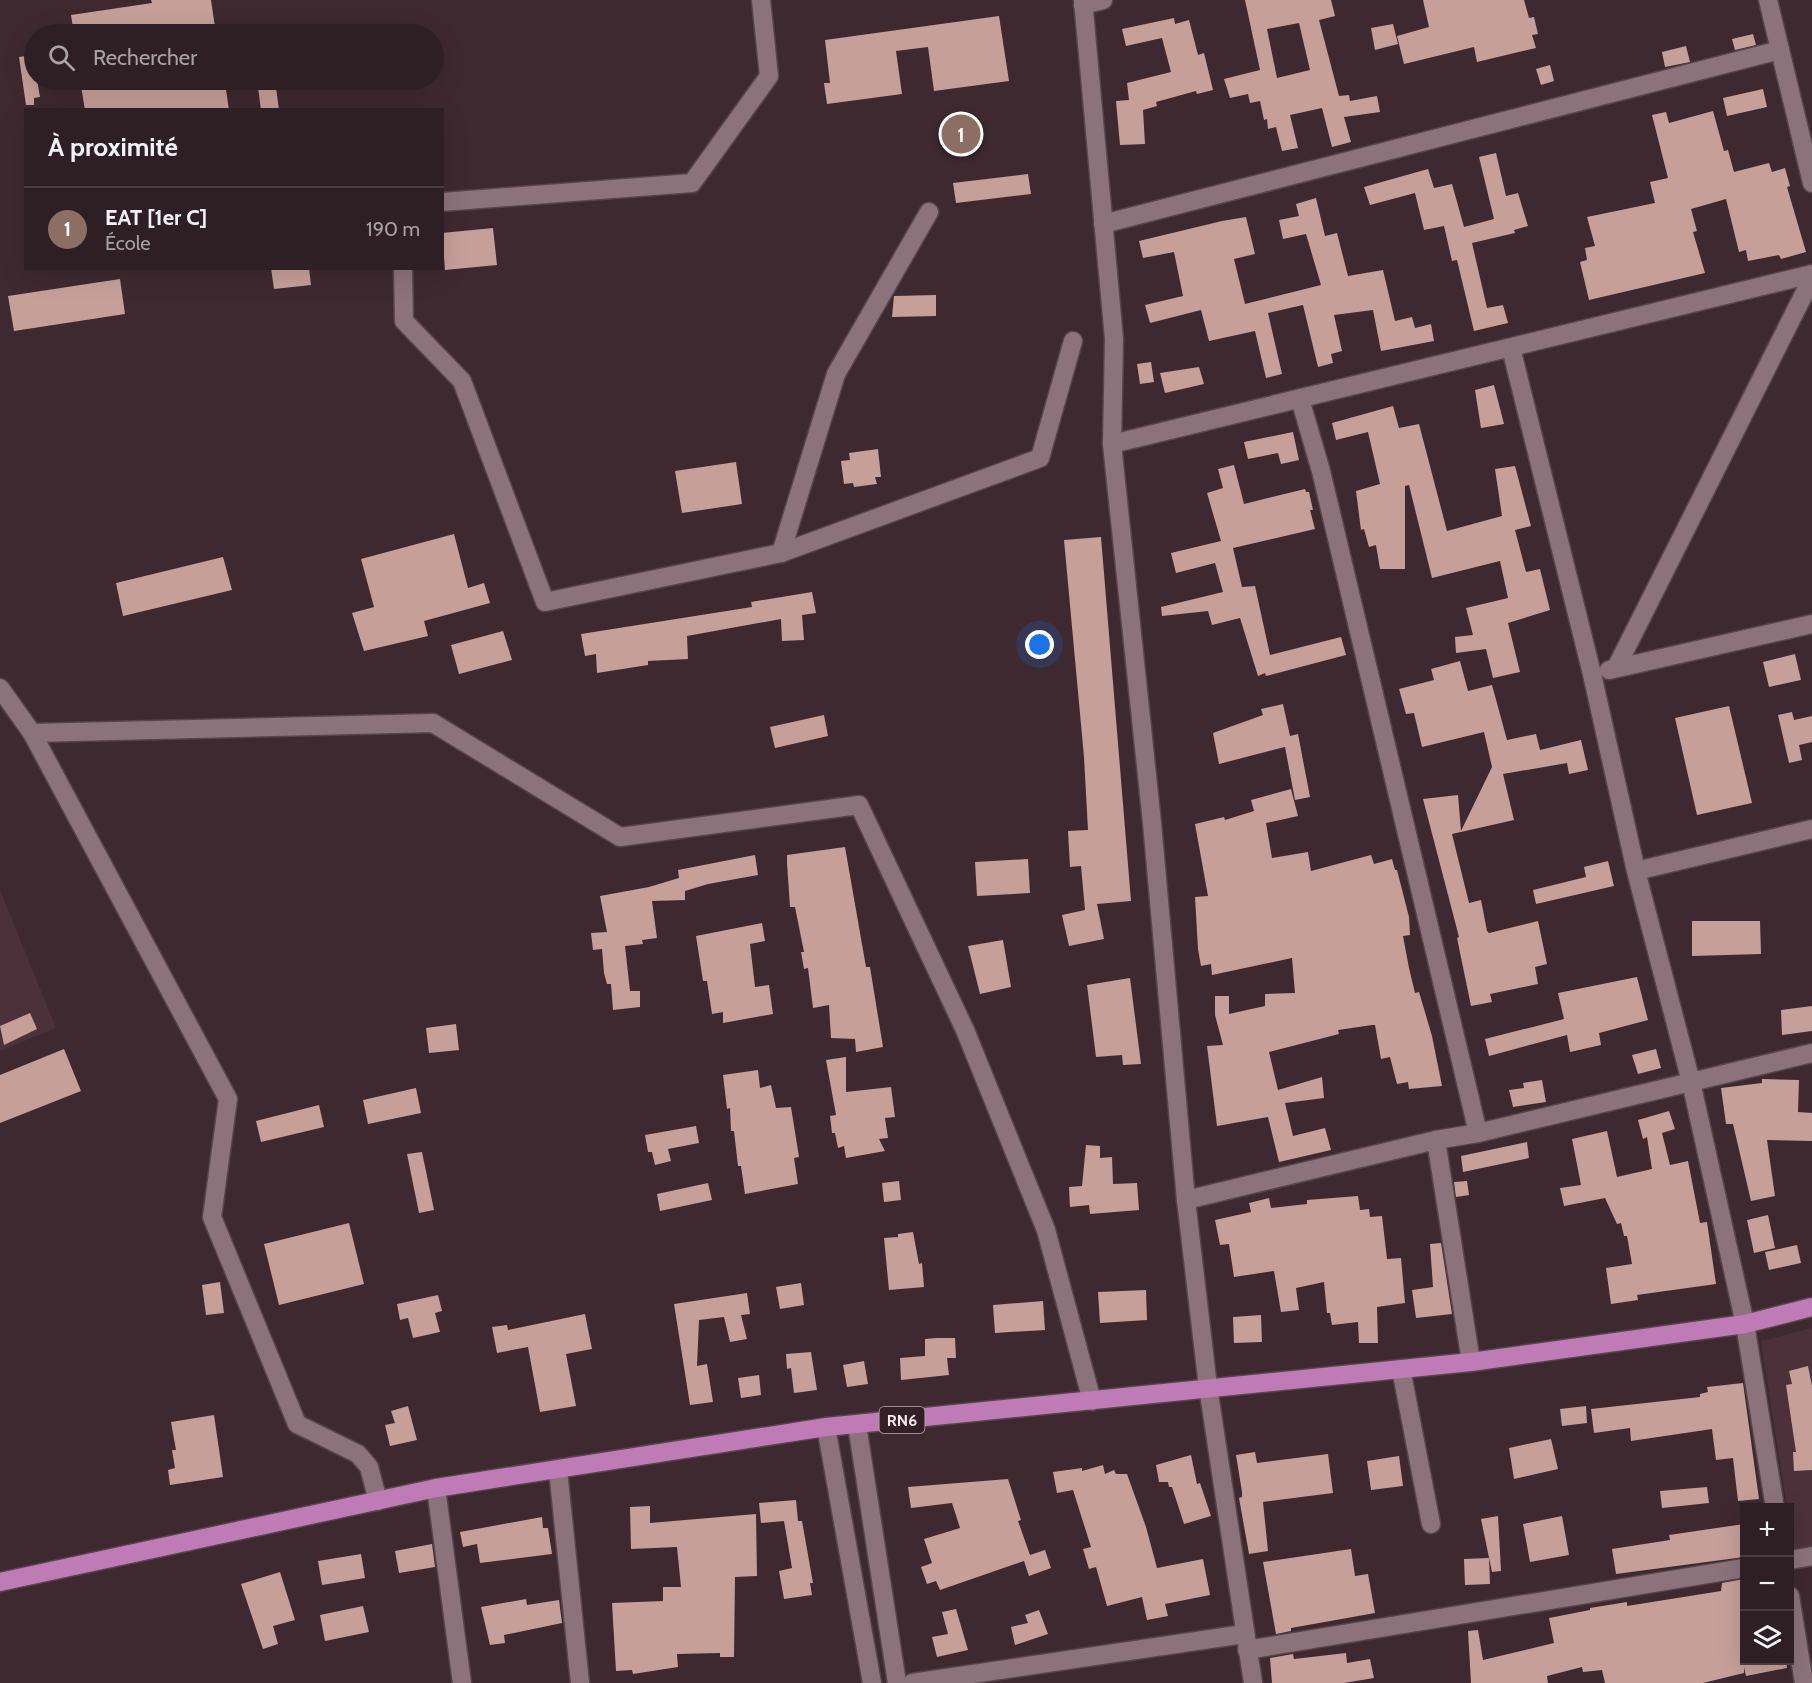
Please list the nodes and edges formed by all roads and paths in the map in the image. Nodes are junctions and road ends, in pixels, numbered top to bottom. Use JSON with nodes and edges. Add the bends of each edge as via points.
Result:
{"nodes":[{"id":1,"x":761,"y":0,"type":"edge"},
{"id":2,"x":1103,"y":0,"type":"edge"},
{"id":3,"x":1768,"y":0,"type":"edge"},
{"id":4,"x":1083,"y":2,"type":"edge"},
{"id":5,"x":1780,"y":50,"type":"junction"},
{"id":6,"x":1812,"y":183,"type":"edge"},
{"id":7,"x":444,"y":202,"type":"edge"},
{"id":8,"x":928,"y":212,"type":"dead end"},
{"id":9,"x":1103,"y":224,"type":"junction"},
{"id":10,"x":403,"y":270,"type":"edge"},
{"id":11,"x":1812,"y":276,"type":"edge"},
{"id":12,"x":1073,"y":341,"type":"dead end"},
{"id":13,"x":1511,"y":348,"type":"junction"},
{"id":14,"x":1300,"y":399,"type":"junction"},
{"id":15,"x":1112,"y":444,"type":"junction"},
{"id":16,"x":781,"y":553,"type":"junction"},
{"id":17,"x":1812,"y":624,"type":"edge"},
{"id":18,"x":1616,"y":668,"type":"junction"},
{"id":19,"x":1592,"y":674,"type":"junction"},
{"id":20,"x":0,"y":688,"type":"edge"},
{"id":21,"x":32,"y":733,"type":"junction"},
{"id":22,"x":1812,"y":829,"type":"edge"},
{"id":23,"x":1636,"y":871,"type":"junction"},
{"id":24,"x":1812,"y":1053,"type":"edge"},
{"id":25,"x":1691,"y":1082,"type":"junction"},
{"id":26,"x":1478,"y":1133,"type":"junction"},
{"id":27,"x":1436,"y":1140,"type":"junction"},
{"id":28,"x":1186,"y":1200,"type":"junction"},
{"id":29,"x":1812,"y":1307,"type":"edge"},
{"id":30,"x":1745,"y":1324,"type":"junction"},
{"id":31,"x":1471,"y":1362,"type":"junction"},
{"id":32,"x":1401,"y":1369,"type":"junction"},
{"id":33,"x":1208,"y":1386,"type":"junction"},
{"id":34,"x":1092,"y":1401,"type":"junction"},
{"id":35,"x":857,"y":1425,"type":"junction"},
{"id":36,"x":826,"y":1427,"type":"junction"},
{"id":37,"x":558,"y":1470,"type":"junction"},
{"id":38,"x":436,"y":1488,"type":"junction"},
{"id":39,"x":378,"y":1501,"type":"junction"},
{"id":40,"x":1774,"y":1503,"type":"edge"},
{"id":41,"x":1431,"y":1524,"type":"dead end"},
{"id":42,"x":1812,"y":1556,"type":"edge"},
{"id":43,"x":1794,"y":1559,"type":"edge"},
{"id":44,"x":1740,"y":1569,"type":"edge"},
{"id":45,"x":0,"y":1582,"type":"edge"},
{"id":46,"x":1792,"y":1611,"type":"edge"},
{"id":47,"x":1245,"y":1642,"type":"junction"},
{"id":48,"x":462,"y":1683,"type":"edge"},
{"id":49,"x":580,"y":1683,"type":"edge"},
{"id":50,"x":872,"y":1683,"type":"edge"},
{"id":51,"x":897,"y":1683,"type":"edge"},
{"id":52,"x":912,"y":1683,"type":"edge"},
{"id":53,"x":1252,"y":1683,"type":"edge"},
{"id":54,"x":1804,"y":1683,"type":"edge"}],
"edges":[{"from":1,"to":7,"type":"street","via":[[769,76],[692,183]]},
{"from":2,"to":4,"type":"street"},
{"from":3,"to":5,"type":"street"},
{"from":4,"to":9,"type":"street"},
{"from":5,"to":6,"type":"street"},
{"from":5,"to":9,"type":"street"},
{"from":8,"to":16,"type":"street","via":[[836,374]]},
{"from":9,"to":15,"type":"street","via":[[1114,339]]},
{"from":10,"to":16,"type":"street","via":[[404,321],[462,381],[545,602]]},
{"from":11,"to":13,"type":"street"},
{"from":11,"to":18,"type":"street"},
{"from":12,"to":16,"type":"street","via":[[1040,458]]},
{"from":13,"to":14,"type":"street"},
{"from":13,"to":19,"type":"street"},
{"from":14,"to":15,"type":"street"},
{"from":14,"to":26,"type":"street","via":[[1324,482]]},
{"from":15,"to":28,"type":"street"},
{"from":17,"to":18,"type":"street"},
{"from":18,"to":19,"type":"street"},
{"from":19,"to":23,"type":"street"},
{"from":20,"to":21,"type":"street"},
{"from":21,"to":34,"type":"street","via":[[433,723],[620,837],[859,805],[965,1030],[1046,1230]]},
{"from":21,"to":39,"type":"street","via":[[228,1099],[212,1218],[297,1424],[358,1454],[369,1467]]},
{"from":22,"to":23,"type":"street"},
{"from":23,"to":25,"type":"street"},
{"from":24,"to":25,"type":"street"},
{"from":25,"to":26,"type":"street"},
{"from":25,"to":30,"type":"street"},
{"from":26,"to":27,"type":"street"},
{"from":27,"to":28,"type":"street"},
{"from":27,"to":31,"type":"street"},
{"from":28,"to":33,"type":"street"},
{"from":29,"to":30,"type":"main road","number":"RN6"},
{"from":30,"to":31,"type":"main road","number":"RN6"},
{"from":30,"to":40,"type":"street"},
{"from":31,"to":32,"type":"main road","number":"RN6"},
{"from":32,"to":33,"type":"main road","number":"RN6"},
{"from":32,"to":41,"type":"street"},
{"from":33,"to":34,"type":"main road","number":"RN6"},
{"from":33,"to":47,"type":"street"},
{"from":34,"to":35,"type":"main road","number":"RN6"},
{"from":35,"to":36,"type":"main road","number":"RN6"},
{"from":35,"to":51,"type":"street"},
{"from":36,"to":37,"type":"main road","number":"RN6"},
{"from":36,"to":50,"type":"street"},
{"from":37,"to":38,"type":"main road","number":"RN6"},
{"from":37,"to":49,"type":"street"},
{"from":38,"to":39,"type":"main road","number":"RN6"},
{"from":38,"to":48,"type":"street"},
{"from":39,"to":45,"type":"main road","number":"RN6"},
{"from":42,"to":43,"type":"street"},
{"from":44,"to":47,"type":"street"},
{"from":46,"to":54,"type":"street"},
{"from":47,"to":52,"type":"street"},
{"from":47,"to":53,"type":"street"}]}
